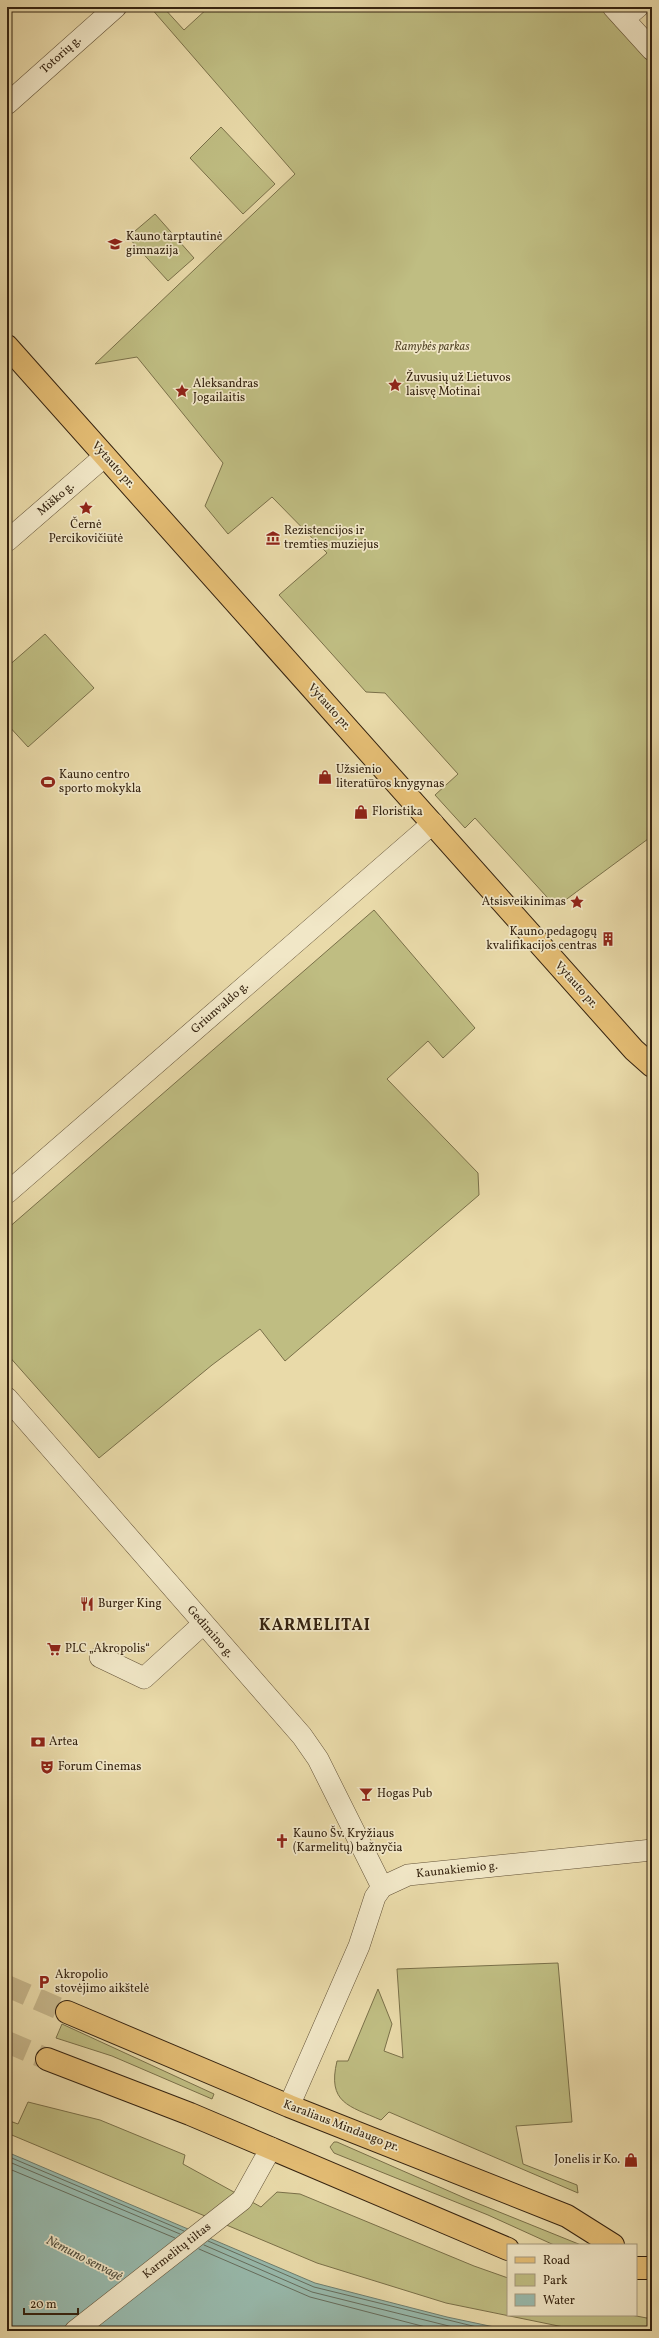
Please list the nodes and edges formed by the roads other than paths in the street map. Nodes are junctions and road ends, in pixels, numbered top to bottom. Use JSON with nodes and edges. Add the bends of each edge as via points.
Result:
{"nodes":[{"id":1,"x":116,"y":7,"type":"edge"},
{"id":2,"x":625,"y":11,"type":"edge"},
{"id":3,"x":652,"y":50,"type":"edge"},
{"id":4,"x":7,"y":104,"type":"edge"},
{"id":5,"x":7,"y":346,"type":"edge"},
{"id":6,"x":105,"y":456,"type":"junction"},
{"id":7,"x":7,"y":541,"type":"edge"},
{"id":8,"x":433,"y":823,"type":"junction"},
{"id":9,"x":652,"y":1066,"type":"edge"},
{"id":10,"x":7,"y":1192,"type":"edge"},
{"id":11,"x":7,"y":1398,"type":"edge"},
{"id":12,"x":203,"y":1624,"type":"junction"},
{"id":13,"x":100,"y":1657,"type":"dead end"},
{"id":14,"x":652,"y":1850,"type":"edge"},
{"id":15,"x":382,"y":1887,"type":"junction"},
{"id":16,"x":67,"y":2012,"type":"tunnel mouth"},
{"id":17,"x":47,"y":2059,"type":"tunnel mouth"},
{"id":18,"x":289,"y":2106,"type":"junction"},
{"id":19,"x":271,"y":2148,"type":"junction"},
{"id":20,"x":611,"y":2244,"type":"edge"},
{"id":21,"x":507,"y":2249,"type":"edge"},
{"id":22,"x":75,"y":2331,"type":"edge"}],
"edges":[{"from":1,"to":4,"type":"street","name":"Totorių g."},
{"from":2,"to":3,"type":"street"},
{"from":5,"to":6,"type":"main road","name":"Vytauto pr."},
{"from":6,"to":7,"type":"street","name":"Miško g."},
{"from":6,"to":8,"type":"main road","name":"Vytauto pr."},
{"from":8,"to":9,"type":"main road","name":"Vytauto pr.","via":[[634,1050]]},
{"from":8,"to":10,"type":"street","name":"Griunvaldo g."},
{"from":11,"to":12,"type":"street","name":"Gedimino g."},
{"from":12,"to":13,"type":"street","via":[[144,1678]]},
{"from":12,"to":15,"type":"street","name":"Gedimino g.","via":[[302,1736],[318,1759]]},
{"from":14,"to":15,"type":"street","name":"Kaunakiemio g.","via":[[408,1875]]},
{"from":15,"to":18,"type":"street","via":[[375,1897],[359,1946]]},
{"from":16,"to":18,"type":"main road","name":"Karaliaus Mindaugo pr."},
{"from":17,"to":19,"type":"main road"},
{"from":18,"to":20,"type":"main road","name":"Karaliaus Mindaugo pr.","via":[[567,2216]]},
{"from":19,"to":21,"type":"main road"},
{"from":19,"to":22,"type":"street","name":"Karmelitų tiltas","via":[[242,2200]]}]}
